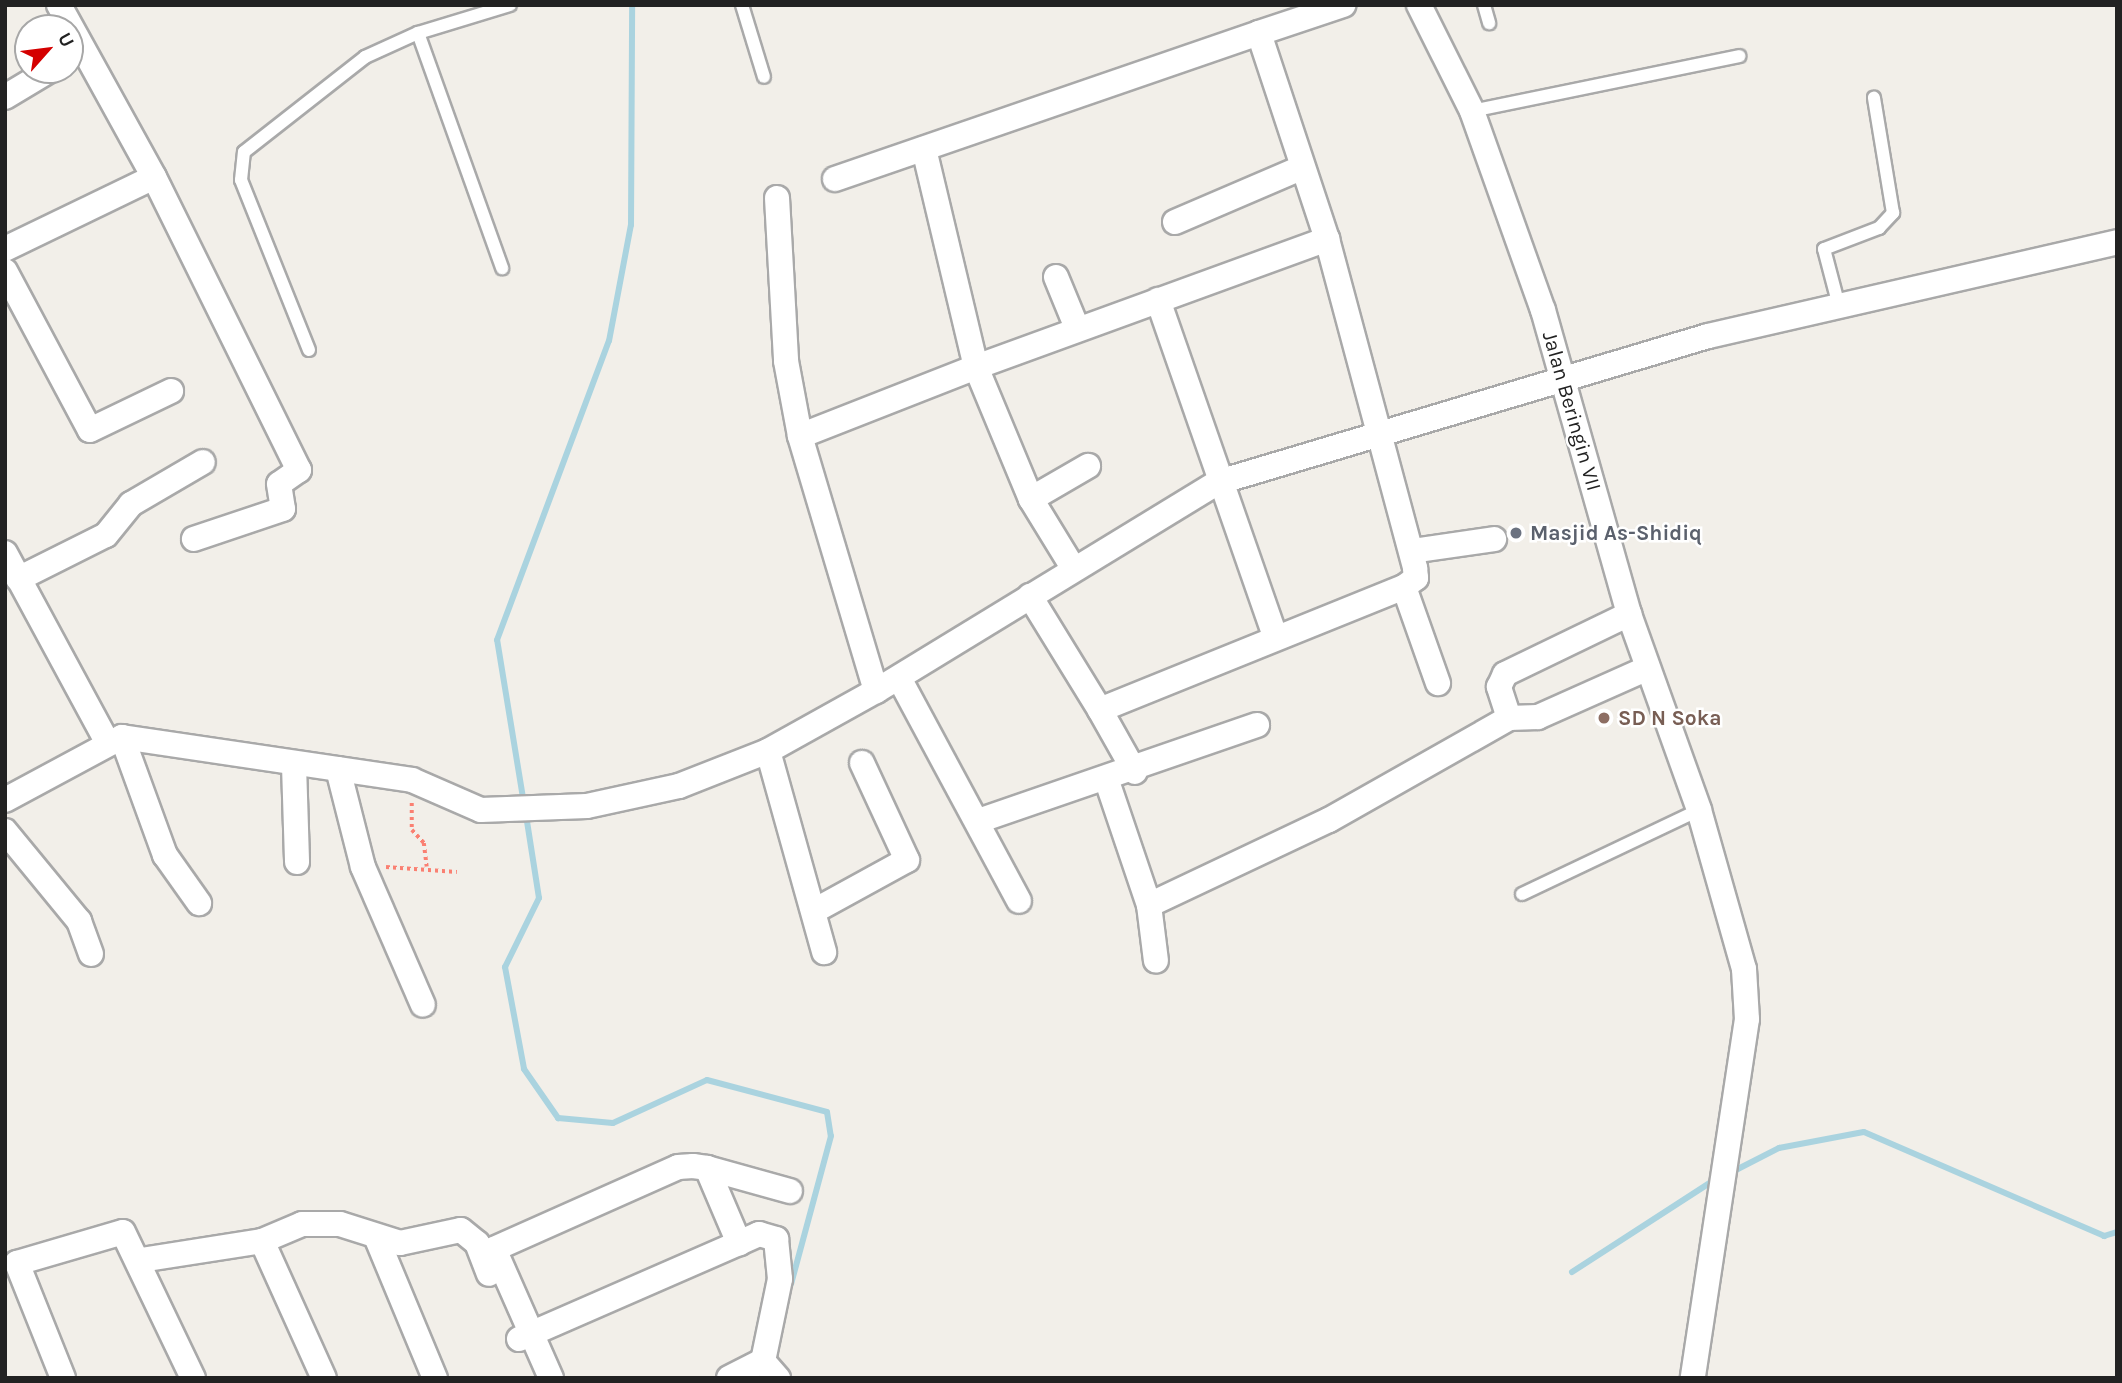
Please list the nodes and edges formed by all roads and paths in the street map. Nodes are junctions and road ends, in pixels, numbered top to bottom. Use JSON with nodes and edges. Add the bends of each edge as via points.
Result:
{"nodes":[{"id":1,"x":510,"y":5,"type":"edge"},
{"id":2,"x":742,"y":5,"type":"edge"},
{"id":3,"x":1343,"y":5,"type":"edge"},
{"id":4,"x":1419,"y":5,"type":"edge"},
{"id":5,"x":1484,"y":5,"type":"edge"},
{"id":6,"x":1489,"y":23,"type":"dead end"},
{"id":7,"x":418,"y":33,"type":"junction"},
{"id":8,"x":1259,"y":33,"type":"junction"},
{"id":9,"x":1738,"y":56,"type":"dead end"},
{"id":10,"x":84,"y":65,"type":"edge"},
{"id":11,"x":764,"y":78,"type":"dead end"},
{"id":12,"x":27,"y":84,"type":"edge"},
{"id":13,"x":5,"y":97,"type":"edge"},
{"id":14,"x":1874,"y":98,"type":"dead end"},
{"id":15,"x":1472,"y":111,"type":"junction"},
{"id":16,"x":924,"y":149,"type":"junction"},
{"id":17,"x":1301,"y":169,"type":"junction"},
{"id":18,"x":154,"y":177,"type":"junction"},
{"id":19,"x":835,"y":179,"type":"dead end"},
{"id":20,"x":777,"y":198,"type":"dead end"},
{"id":21,"x":1175,"y":222,"type":"dead end"},
{"id":22,"x":1327,"y":239,"type":"junction"},
{"id":23,"x":2117,"y":242,"type":"edge"},
{"id":24,"x":5,"y":249,"type":"edge"},
{"id":25,"x":502,"y":268,"type":"dead end"},
{"id":26,"x":5,"y":271,"type":"edge"},
{"id":27,"x":1056,"y":277,"type":"dead end"},
{"id":28,"x":1158,"y":300,"type":"junction"},
{"id":29,"x":1839,"y":306,"type":"junction"},
{"id":30,"x":1077,"y":328,"type":"junction"},
{"id":31,"x":309,"y":350,"type":"dead end"},
{"id":32,"x":976,"y":367,"type":"junction"},
{"id":33,"x":1564,"y":378,"type":"junction"},
{"id":34,"x":171,"y":391,"type":"dead end"},
{"id":35,"x":800,"y":436,"type":"junction"},
{"id":36,"x":1385,"y":444,"type":"junction"},
{"id":37,"x":203,"y":462,"type":"dead end"},
{"id":38,"x":1088,"y":466,"type":"dead end"},
{"id":39,"x":1221,"y":491,"type":"junction"},
{"id":40,"x":1031,"y":499,"type":"junction"},
{"id":41,"x":194,"y":539,"type":"dead end"},
{"id":42,"x":1494,"y":539,"type":"dead end"},
{"id":43,"x":1412,"y":551,"type":"junction"},
{"id":44,"x":5,"y":553,"type":"edge"},
{"id":45,"x":1072,"y":566,"type":"junction"},
{"id":46,"x":18,"y":579,"type":"junction"},
{"id":47,"x":1404,"y":586,"type":"junction"},
{"id":48,"x":1035,"y":602,"type":"junction"},
{"id":49,"x":1629,"y":614,"type":"junction"},
{"id":50,"x":1275,"y":636,"type":"junction"},
{"id":51,"x":1648,"y":668,"type":"junction"},
{"id":52,"x":899,"y":678,"type":"junction"},
{"id":53,"x":1438,"y":683,"type":"dead end"},
{"id":54,"x":876,"y":691,"type":"junction"},
{"id":55,"x":1100,"y":710,"type":"junction"},
{"id":56,"x":1510,"y":718,"type":"junction"},
{"id":57,"x":1257,"y":725,"type":"dead end"},
{"id":58,"x":114,"y":739,"type":"junction"},
{"id":59,"x":768,"y":751,"type":"junction"},
{"id":60,"x":862,"y":763,"type":"dead end"},
{"id":61,"x":294,"y":765,"type":"junction"},
{"id":62,"x":338,"y":769,"type":"junction"},
{"id":63,"x":1135,"y":772,"type":"junction"},
{"id":64,"x":412,"y":780,"type":"junction"},
{"id":65,"x":1107,"y":781,"type":"junction"},
{"id":66,"x":5,"y":800,"type":"edge"},
{"id":67,"x":1699,"y":810,"type":"junction"},
{"id":68,"x":981,"y":820,"type":"junction"},
{"id":69,"x":5,"y":831,"type":"edge"},
{"id":70,"x":296,"y":862,"type":"dead end"},
{"id":71,"x":363,"y":867,"type":"junction"},
{"id":72,"x":427,"y":867,"type":"junction"},
{"id":73,"x":457,"y":872,"type":"dead end"},
{"id":74,"x":1522,"y":894,"type":"dead end"},
{"id":75,"x":1019,"y":901,"type":"dead end"},
{"id":76,"x":199,"y":903,"type":"dead end"},
{"id":77,"x":1149,"y":905,"type":"junction"},
{"id":78,"x":814,"y":911,"type":"junction"},
{"id":79,"x":824,"y":951,"type":"dead end"},
{"id":80,"x":92,"y":954,"type":"dead end"},
{"id":81,"x":1156,"y":961,"type":"dead end"},
{"id":82,"x":424,"y":1004,"type":"dead end"},
{"id":83,"x":708,"y":1168,"type":"junction"},
{"id":84,"x":790,"y":1191,"type":"dead end"},
{"id":85,"x":377,"y":1239,"type":"junction"},
{"id":86,"x":262,"y":1241,"type":"junction"},
{"id":87,"x":739,"y":1243,"type":"junction"},
{"id":88,"x":141,"y":1260,"type":"junction"},
{"id":89,"x":525,"y":1336,"type":"junction"},
{"id":90,"x":771,"y":1369,"type":"edge"},
{"id":91,"x":63,"y":1378,"type":"edge"},
{"id":92,"x":193,"y":1378,"type":"edge"},
{"id":93,"x":324,"y":1378,"type":"edge"},
{"id":94,"x":435,"y":1378,"type":"edge"},
{"id":95,"x":535,"y":1378,"type":"edge"},
{"id":96,"x":551,"y":1378,"type":"edge"},
{"id":97,"x":729,"y":1378,"type":"edge"},
{"id":98,"x":1693,"y":1378,"type":"edge"}],
"edges":[{"from":1,"to":7,"type":"lane"},
{"from":2,"to":11,"type":"lane"},
{"from":3,"to":8,"type":"street"},
{"from":4,"to":15,"type":"street","name":"Jalan Beringin VII"},
{"from":5,"to":6,"type":"lane"},
{"from":7,"to":25,"type":"lane"},
{"from":7,"to":31,"type":"lane","via":[[348,68],[271,127],[240,161],[241,180]]},
{"from":8,"to":16,"type":"street"},
{"from":8,"to":17,"type":"street"},
{"from":9,"to":15,"type":"lane"},
{"from":10,"to":18,"type":"street"},
{"from":12,"to":13,"type":"street"},
{"from":14,"to":29,"type":"lane","via":[[1893,213],[1880,228],[1824,249]]},
{"from":15,"to":33,"type":"street","name":"Jalan Beringin VII"},
{"from":16,"to":19,"type":"street"},
{"from":16,"to":32,"type":"street"},
{"from":17,"to":21,"type":"street"},
{"from":17,"to":22,"type":"street"},
{"from":18,"to":24,"type":"street"},
{"from":18,"to":41,"type":"street","via":[[299,470],[279,484],[283,509]]},
{"from":20,"to":35,"type":"street","via":[[786,361]]},
{"from":22,"to":28,"type":"street"},
{"from":22,"to":36,"type":"street"},
{"from":23,"to":29,"type":"street"},
{"from":26,"to":34,"type":"street","via":[[90,430]]},
{"from":27,"to":30,"type":"street"},
{"from":28,"to":30,"type":"street"},
{"from":28,"to":39,"type":"street"},
{"from":29,"to":33,"type":"street"},
{"from":30,"to":32,"type":"street"},
{"from":32,"to":35,"type":"street"},
{"from":32,"to":40,"type":"street"},
{"from":33,"to":36,"type":"street"},
{"from":33,"to":49,"type":"street","name":"Jalan Beringin VII"},
{"from":35,"to":54,"type":"street"},
{"from":36,"to":39,"type":"street"},
{"from":36,"to":43,"type":"street"},
{"from":37,"to":46,"type":"street","via":[[131,504],[106,535]]},
{"from":38,"to":40,"type":"street"},
{"from":39,"to":45,"type":"street"},
{"from":39,"to":50,"type":"street"},
{"from":40,"to":45,"type":"street"},
{"from":42,"to":43,"type":"street"},
{"from":43,"to":47,"type":"street","via":[[1416,578]]},
{"from":44,"to":46,"type":"street"},
{"from":45,"to":48,"type":"street"},
{"from":46,"to":58,"type":"street"},
{"from":47,"to":50,"type":"street"},
{"from":47,"to":53,"type":"street"},
{"from":48,"to":52,"type":"street"},
{"from":48,"to":55,"type":"street"},
{"from":49,"to":51,"type":"street","name":"Jalan Beringin VII"},
{"from":49,"to":56,"type":"street","via":[[1505,674],[1499,687]]},
{"from":50,"to":55,"type":"street"},
{"from":51,"to":56,"type":"street","via":[[1538,717]]},
{"from":51,"to":67,"type":"street","name":"Jalan Beringin VII"},
{"from":52,"to":54,"type":"street"},
{"from":52,"to":68,"type":"street"},
{"from":54,"to":59,"type":"street"},
{"from":55,"to":63,"type":"street"},
{"from":56,"to":77,"type":"street","via":[[1329,820]]},
{"from":57,"to":63,"type":"street"},
{"from":58,"to":61,"type":"street"},
{"from":58,"to":66,"type":"street"},
{"from":58,"to":76,"type":"street","via":[[165,855]]},
{"from":59,"to":64,"type":"street","via":[[679,786],[587,806],[481,810]]},
{"from":59,"to":78,"type":"street"},
{"from":60,"to":78,"type":"street","via":[[907,860]]},
{"from":61,"to":62,"type":"street"},
{"from":61,"to":70,"type":"street"},
{"from":62,"to":64,"type":"street"},
{"from":62,"to":71,"type":"street"},
{"from":63,"to":65,"type":"street"},
{"from":64,"to":72,"type":"path","via":[[412,830],[424,842]]},
{"from":65,"to":68,"type":"street"},
{"from":65,"to":77,"type":"street"},
{"from":67,"to":74,"type":"lane"},
{"from":67,"to":98,"type":"street","name":"Jalan Beringin VII","via":[[1747,986]]},
{"from":68,"to":75,"type":"street"},
{"from":69,"to":80,"type":"street","via":[[79,921]]},
{"from":71,"to":72,"type":"path"},
{"from":71,"to":82,"type":"street"},
{"from":72,"to":73,"type":"path"},
{"from":77,"to":81,"type":"street"},
{"from":78,"to":79,"type":"street"},
{"from":83,"to":84,"type":"street"},
{"from":83,"to":87,"type":"street"},
{"from":83,"to":89,"type":"street","via":[[678,1167],[494,1249]]},
{"from":85,"to":86,"type":"street","via":[[340,1224],[302,1224]]},
{"from":85,"to":89,"type":"street","via":[[400,1243],[461,1230],[477,1243]]},
{"from":85,"to":94,"type":"street"},
{"from":86,"to":88,"type":"street"},
{"from":86,"to":93,"type":"street"},
{"from":87,"to":89,"type":"street"},
{"from":87,"to":90,"type":"street","via":[[768,1235],[782,1255]]},
{"from":88,"to":91,"type":"street","via":[[123,1232],[17,1263]]},
{"from":88,"to":92,"type":"street"},
{"from":89,"to":95,"type":"street"},
{"from":89,"to":96,"type":"street"},
{"from":90,"to":97,"type":"street"}]}
